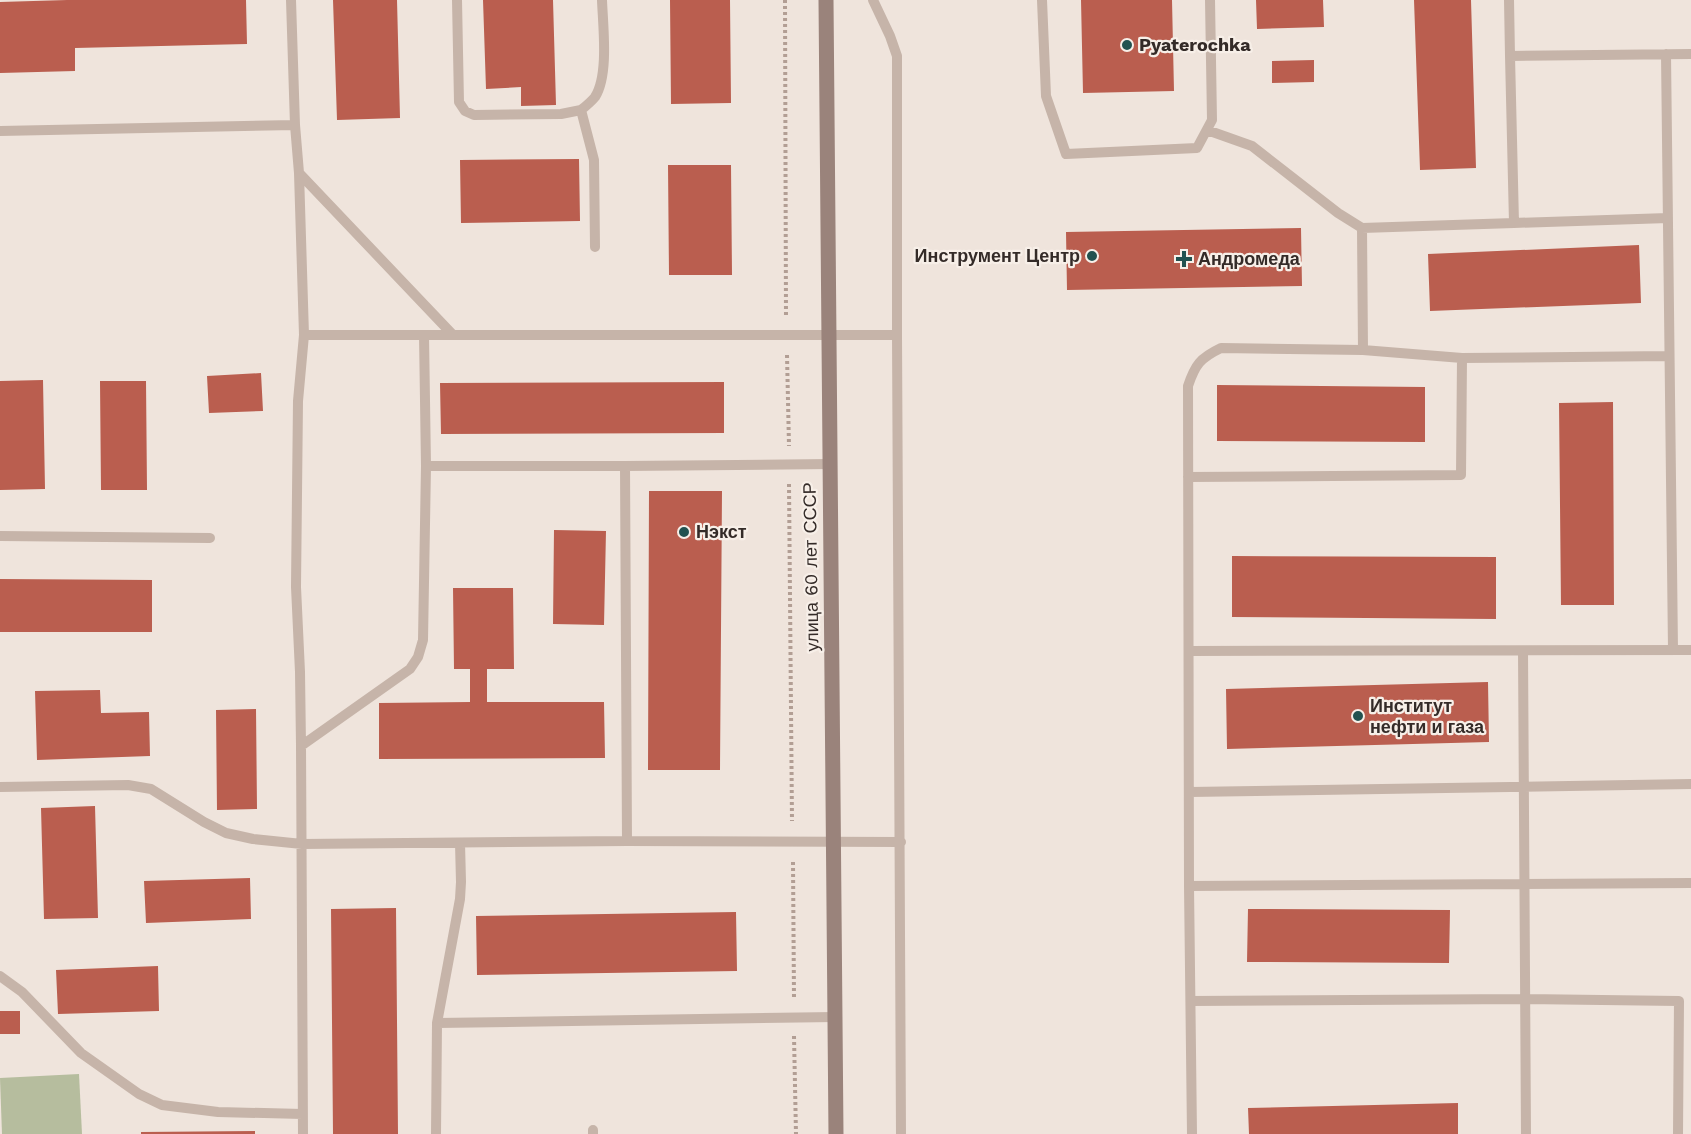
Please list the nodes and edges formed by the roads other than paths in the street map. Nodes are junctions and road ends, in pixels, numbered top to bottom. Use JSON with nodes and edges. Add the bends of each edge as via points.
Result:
{"nodes":[{"id":1,"x":291,"y":0,"type":"edge"},
{"id":2,"x":457,"y":0,"type":"edge"},
{"id":3,"x":602,"y":0,"type":"edge"},
{"id":4,"x":826,"y":0,"type":"edge"},
{"id":5,"x":873,"y":0,"type":"edge"},
{"id":6,"x":1042,"y":0,"type":"edge"},
{"id":7,"x":1210,"y":0,"type":"edge"},
{"id":8,"x":1509,"y":0,"type":"edge"},
{"id":9,"x":1666,"y":54,"type":"junction"},
{"id":10,"x":1691,"y":54,"type":"edge"},
{"id":11,"x":1510,"y":56,"type":"junction"},
{"id":12,"x":581,"y":110,"type":"junction"},
{"id":13,"x":295,"y":125,"type":"junction"},
{"id":14,"x":1207,"y":130,"type":"junction"},
{"id":15,"x":0,"y":131,"type":"edge"},
{"id":16,"x":299,"y":173,"type":"junction"},
{"id":17,"x":1668,"y":218,"type":"junction"},
{"id":18,"x":1514,"y":222,"type":"junction"},
{"id":19,"x":1362,"y":228,"type":"junction"},
{"id":20,"x":595,"y":247,"type":"dead end"},
{"id":21,"x":304,"y":335,"type":"junction"},
{"id":22,"x":424,"y":335,"type":"junction"},
{"id":23,"x":453,"y":335,"type":"junction"},
{"id":24,"x":897,"y":335,"type":"junction"},
{"id":25,"x":828,"y":336,"type":"junction"},
{"id":26,"x":1363,"y":350,"type":"junction"},
{"id":27,"x":1669,"y":356,"type":"junction"},
{"id":28,"x":1462,"y":358,"type":"junction"},
{"id":29,"x":830,"y":464,"type":"junction"},
{"id":30,"x":426,"y":466,"type":"junction"},
{"id":31,"x":625,"y":466,"type":"junction"},
{"id":32,"x":1188,"y":477,"type":"junction"},
{"id":33,"x":0,"y":536,"type":"edge"},
{"id":34,"x":210,"y":537,"type":"dead end"},
{"id":35,"x":1673,"y":650,"type":"junction"},
{"id":36,"x":1691,"y":650,"type":"edge"},
{"id":37,"x":1189,"y":651,"type":"junction"},
{"id":38,"x":1523,"y":651,"type":"junction"},
{"id":39,"x":301,"y":746,"type":"junction"},
{"id":40,"x":1691,"y":784,"type":"edge"},
{"id":41,"x":1525,"y":785,"type":"junction"},
{"id":42,"x":0,"y":787,"type":"edge"},
{"id":43,"x":1190,"y":792,"type":"junction"},
{"id":44,"x":627,"y":841,"type":"junction"},
{"id":45,"x":833,"y":842,"type":"junction"},
{"id":46,"x":901,"y":842,"type":"junction"},
{"id":47,"x":460,"y":843,"type":"junction"},
{"id":48,"x":302,"y":844,"type":"junction"},
{"id":49,"x":1691,"y":883,"type":"edge"},
{"id":50,"x":1525,"y":884,"type":"junction"},
{"id":51,"x":1189,"y":886,"type":"junction"},
{"id":52,"x":0,"y":976,"type":"edge"},
{"id":53,"x":1525,"y":999,"type":"junction"},
{"id":54,"x":1191,"y":1001,"type":"junction"},
{"id":55,"x":1685,"y":1002,"type":"edge"},
{"id":56,"x":835,"y":1017,"type":"junction"},
{"id":57,"x":437,"y":1023,"type":"junction"},
{"id":58,"x":303,"y":1114,"type":"junction"},
{"id":59,"x":303,"y":1134,"type":"edge"},
{"id":60,"x":436,"y":1134,"type":"edge"},
{"id":61,"x":836,"y":1134,"type":"edge"},
{"id":62,"x":901,"y":1134,"type":"edge"},
{"id":63,"x":1192,"y":1134,"type":"edge"},
{"id":64,"x":1526,"y":1134,"type":"edge"},
{"id":65,"x":1678,"y":1134,"type":"edge"}],
"edges":[{"from":1,"to":13,"type":"lane"},
{"from":2,"to":12,"type":"lane","via":[[459,102],[465,111],[474,115],[561,114]]},
{"from":3,"to":12,"type":"lane","via":[[603,74],[594,99]]},
{"from":4,"to":25,"type":"main road","name":"улица 60 лет СССР"},
{"from":5,"to":24,"type":"lane","via":[[897,56]]},
{"from":6,"to":14,"type":"lane","via":[[1046,96],[1066,154],[1197,148]]},
{"from":7,"to":14,"type":"lane","via":[[1212,120]]},
{"from":8,"to":11,"type":"lane"},
{"from":9,"to":10,"type":"lane"},
{"from":9,"to":11,"type":"lane"},
{"from":9,"to":17,"type":"lane"},
{"from":11,"to":18,"type":"lane"},
{"from":12,"to":20,"type":"lane","via":[[594,160]]},
{"from":13,"to":15,"type":"lane"},
{"from":13,"to":16,"type":"lane"},
{"from":14,"to":19,"type":"lane","via":[[1252,146]]},
{"from":16,"to":21,"type":"lane"},
{"from":16,"to":23,"type":"lane"},
{"from":17,"to":18,"type":"lane"},
{"from":17,"to":27,"type":"lane"},
{"from":18,"to":19,"type":"lane"},
{"from":19,"to":26,"type":"lane"},
{"from":21,"to":22,"type":"lane"},
{"from":21,"to":39,"type":"lane","via":[[298,401],[296,587]]},
{"from":22,"to":23,"type":"lane"},
{"from":22,"to":30,"type":"lane"},
{"from":23,"to":25,"type":"lane"},
{"from":24,"to":25,"type":"lane"},
{"from":24,"to":46,"type":"lane"},
{"from":25,"to":29,"type":"main road","name":"улица 60 лет СССР"},
{"from":26,"to":28,"type":"lane"},
{"from":26,"to":32,"type":"lane","via":[[1221,348],[1206,356],[1194,368],[1188,386]]},
{"from":27,"to":28,"type":"lane"},
{"from":27,"to":35,"type":"lane"},
{"from":28,"to":32,"type":"lane","via":[[1461,474]]},
{"from":29,"to":31,"type":"lane"},
{"from":29,"to":45,"type":"main road","name":"улица 60 лет СССР"},
{"from":30,"to":31,"type":"lane"},
{"from":30,"to":39,"type":"lane","via":[[423,640],[418,657],[410,669]]},
{"from":31,"to":44,"type":"lane"},
{"from":32,"to":37,"type":"lane"},
{"from":33,"to":34,"type":"lane"},
{"from":35,"to":36,"type":"lane"},
{"from":35,"to":38,"type":"lane"},
{"from":37,"to":38,"type":"lane"},
{"from":37,"to":43,"type":"lane"},
{"from":38,"to":41,"type":"lane"},
{"from":39,"to":48,"type":"lane"},
{"from":40,"to":41,"type":"lane"},
{"from":41,"to":43,"type":"lane"},
{"from":41,"to":50,"type":"lane"},
{"from":42,"to":48,"type":"lane","via":[[128,784],[151,789],[226,832]]},
{"from":43,"to":51,"type":"lane"},
{"from":44,"to":45,"type":"lane"},
{"from":44,"to":47,"type":"lane"},
{"from":45,"to":46,"type":"lane"},
{"from":45,"to":56,"type":"main road","name":"улица 60 лет СССР"},
{"from":46,"to":62,"type":"lane"},
{"from":47,"to":48,"type":"lane"},
{"from":47,"to":57,"type":"lane","via":[[460,899]]},
{"from":48,"to":58,"type":"lane"},
{"from":49,"to":50,"type":"lane"},
{"from":50,"to":51,"type":"lane"},
{"from":50,"to":53,"type":"lane"},
{"from":51,"to":54,"type":"lane"},
{"from":52,"to":58,"type":"lane","via":[[22,992],[81,1053],[162,1106]]},
{"from":53,"to":54,"type":"lane"},
{"from":53,"to":55,"type":"lane"},
{"from":53,"to":64,"type":"lane"},
{"from":54,"to":63,"type":"lane"},
{"from":55,"to":65,"type":"lane"},
{"from":56,"to":57,"type":"lane"},
{"from":56,"to":61,"type":"main road","name":"улица 60 лет СССР"},
{"from":57,"to":60,"type":"lane"},
{"from":58,"to":59,"type":"lane"}]}
